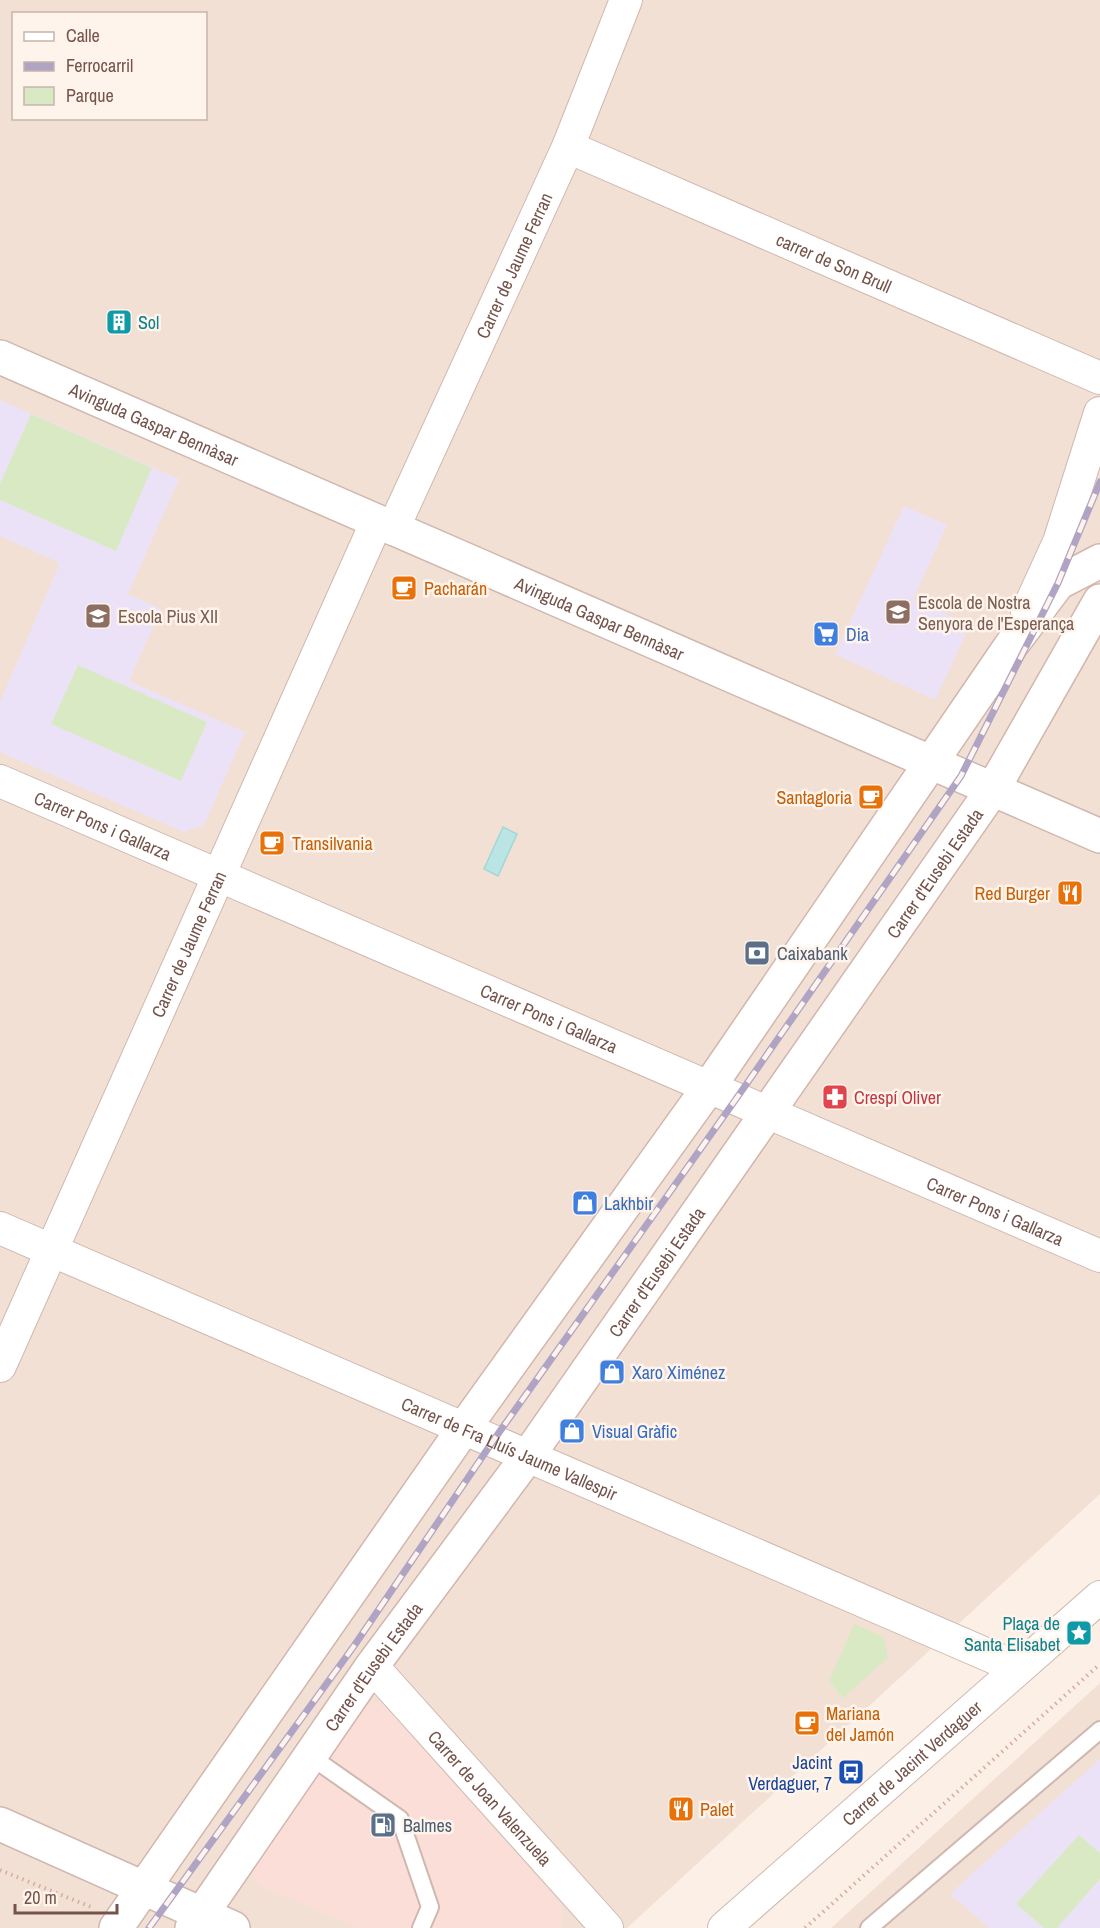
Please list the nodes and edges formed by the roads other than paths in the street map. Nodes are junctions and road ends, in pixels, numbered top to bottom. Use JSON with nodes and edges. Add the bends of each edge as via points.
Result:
{"nodes":[{"id":1,"x":626,"y":0,"type":"edge"},
{"id":2,"x":568,"y":147,"type":"junction"},
{"id":3,"x":0,"y":357,"type":"edge"},
{"id":4,"x":1100,"y":378,"type":"edge"},
{"id":5,"x":1100,"y":413,"type":"edge"},
{"id":6,"x":385,"y":525,"type":"junction"},
{"id":7,"x":1100,"y":561,"type":"edge"},
{"id":8,"x":1100,"y":601,"type":"edge"},
{"id":9,"x":1010,"y":648,"type":"junction"},
{"id":10,"x":932,"y":762,"type":"junction"},
{"id":11,"x":0,"y":781,"type":"edge"},
{"id":12,"x":993,"y":789,"type":"junction"},
{"id":13,"x":1100,"y":836,"type":"edge"},
{"id":14,"x":219,"y":875,"type":"junction"},
{"id":15,"x":709,"y":1087,"type":"junction"},
{"id":16,"x":768,"y":1112,"type":"junction"},
{"id":17,"x":0,"y":1228,"type":"edge"},
{"id":18,"x":52,"y":1250,"type":"junction"},
{"id":19,"x":1100,"y":1256,"type":"edge"},
{"id":20,"x":0,"y":1366,"type":"edge"},
{"id":21,"x":464,"y":1428,"type":"junction"},
{"id":22,"x":528,"y":1456,"type":"junction"},
{"id":23,"x":1100,"y":1597,"type":"edge"},
{"id":24,"x":372,"y":1666,"type":"junction"},
{"id":25,"x":1018,"y":1668,"type":"junction"},
{"id":26,"x":1100,"y":1730,"type":"edge"},
{"id":27,"x":310,"y":1756,"type":"junction"},
{"id":28,"x":0,"y":1824,"type":"edge"},
{"id":29,"x":145,"y":1888,"type":"junction"},
{"id":30,"x":197,"y":1921,"type":"edge"},
{"id":31,"x":119,"y":1924,"type":"edge"},
{"id":32,"x":233,"y":1928,"type":"edge"},
{"id":33,"x":421,"y":1928,"type":"edge"},
{"id":34,"x":608,"y":1928,"type":"edge"},
{"id":35,"x":723,"y":1928,"type":"edge"},
{"id":36,"x":869,"y":1928,"type":"edge"}],
"edges":[{"from":1,"to":2,"type":"street","name":"Carrer de Jaume Ferran"},
{"from":2,"to":4,"type":"street","name":"carrer de Son Brull"},
{"from":2,"to":6,"type":"street","name":"Carrer de Jaume Ferran"},
{"from":3,"to":6,"type":"main road","name":"Avinguda Gaspar Bennàsar"},
{"from":5,"to":9,"type":"street","via":[[1059,542]]},
{"from":6,"to":10,"type":"main road","name":"Avinguda Gaspar Bennàsar"},
{"from":6,"to":14,"type":"street","name":"Carrer de Jaume Ferran"},
{"from":7,"to":9,"type":"main road","via":[[1058,583]]},
{"from":8,"to":12,"type":"main road","name":"Carrer d'Eusebi Estada"},
{"from":9,"to":10,"type":"main road"},
{"from":10,"to":12,"type":"main road","name":"Avinguda Gaspar Bennàsar"},
{"from":10,"to":15,"type":"main road"},
{"from":11,"to":14,"type":"street","name":"Carrer Pons i Gallarza"},
{"from":12,"to":13,"type":"main road","name":"Avinguda Gaspar Bennàsar"},
{"from":12,"to":16,"type":"main road","name":"Carrer d'Eusebi Estada"},
{"from":14,"to":15,"type":"street","name":"Carrer Pons i Gallarza"},
{"from":14,"to":18,"type":"street","name":"Carrer de Jaume Ferran"},
{"from":15,"to":16,"type":"street","name":"Carrer Pons i Gallarza"},
{"from":15,"to":21,"type":"main road"},
{"from":16,"to":19,"type":"street","name":"Carrer Pons i Gallarza"},
{"from":16,"to":22,"type":"main road","name":"Carrer d'Eusebi Estada"},
{"from":17,"to":18,"type":"street","name":"Carrer de Fra Lluís Jaume Vallespir"},
{"from":18,"to":20,"type":"street","name":"Carrer de Jaume Ferran"},
{"from":18,"to":21,"type":"street","name":"Carrer de Fra Lluís Jaume Vallespir"},
{"from":21,"to":22,"type":"street","name":"Carrer de Fra Lluís Jaume Vallespir"},
{"from":21,"to":29,"type":"main road"},
{"from":22,"to":24,"type":"main road","name":"Carrer d'Eusebi Estada"},
{"from":22,"to":25,"type":"street","name":"Carrer de Fra Lluís Jaume Vallespir"},
{"from":23,"to":25,"type":"street","name":"Carrer de Jacint Verdaguer"},
{"from":24,"to":27,"type":"main road","name":"Carrer d'Eusebi Estada"},
{"from":24,"to":34,"type":"street","name":"Carrer de Joan Valenzuela"},
{"from":25,"to":35,"type":"street","name":"Carrer de Jacint Verdaguer"},
{"from":26,"to":36,"type":"lane"},
{"from":27,"to":30,"type":"main road","name":"Carrer d'Eusebi Estada"},
{"from":27,"to":33,"type":"lane","via":[[400,1819],[430,1907]]},
{"from":28,"to":29,"type":"main road"},
{"from":29,"to":30,"type":"main road"},
{"from":29,"to":31,"type":"main road"},
{"from":30,"to":32,"type":"main road"}]}
